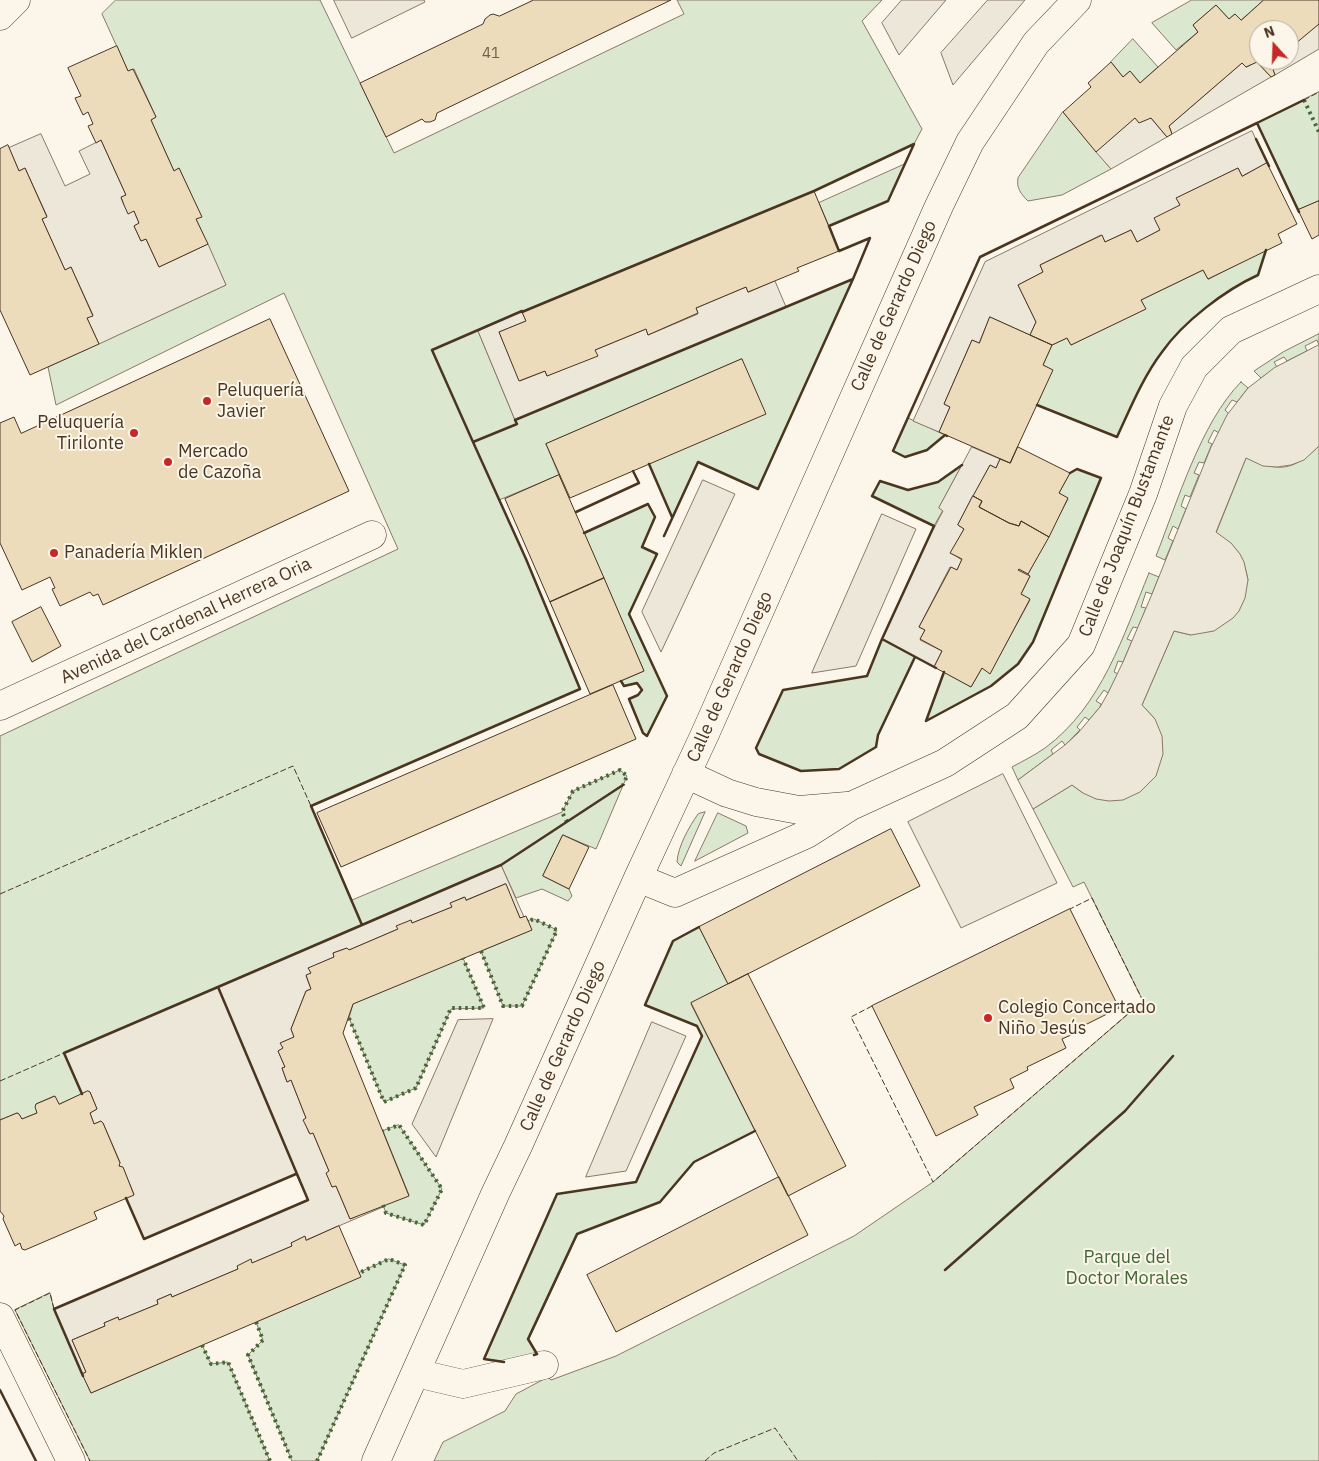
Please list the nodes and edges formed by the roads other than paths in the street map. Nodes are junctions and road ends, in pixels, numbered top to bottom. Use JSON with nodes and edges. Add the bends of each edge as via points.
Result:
{"nodes":[{"id":1,"x":16,"y":0,"type":"edge"},
{"id":2,"x":1077,"y":0,"type":"edge"},
{"id":3,"x":0,"y":16,"type":"edge"},
{"id":4,"x":1319,"y":289,"type":"edge"},
{"id":5,"x":372,"y":535,"type":"dead end"},
{"id":6,"x":0,"y":706,"type":"edge"},
{"id":7,"x":686,"y":774,"type":"junction"},
{"id":8,"x":851,"y":806,"type":"junction"},
{"id":9,"x":638,"y":878,"type":"junction"},
{"id":10,"x":0,"y":1317,"type":"edge"},
{"id":11,"x":544,"y":1365,"type":"dead end"},
{"id":12,"x":416,"y":1374,"type":"junction"},
{"id":13,"x":71,"y":1461,"type":"edge"},
{"id":14,"x":376,"y":1461,"type":"edge"}],
"edges":[{"from":1,"to":3,"type":"street"},
{"from":2,"to":7,"type":"street","name":"Calle de Gerardo Diego","via":[[1036,43],[970,142]]},
{"from":4,"to":8,"type":"street","name":"Calle de Joaquín Bustamante","via":[[1231,330],[1194,367],[1173,406],[1143,494],[1081,645],[1017,716],[945,763]]},
{"from":5,"to":6,"type":"street","name":"Avenida del Cardenal Herrera Oria"},
{"from":7,"to":8,"type":"street","name":"Calle de Joaquín Bustamante","via":[[756,802],[800,810]]},
{"from":7,"to":9,"type":"street","name":"Calle de Gerardo Diego"},
{"from":8,"to":9,"type":"street","name":"Calle de Joaquín Bustamante","via":[[807,834],[674,893]]},
{"from":9,"to":12,"type":"street","name":"Calle de Gerardo Diego"},
{"from":10,"to":13,"type":"street"},
{"from":11,"to":12,"type":"street","via":[[463,1384]]},
{"from":12,"to":14,"type":"street","name":"Calle de Gerardo Diego"}]}
